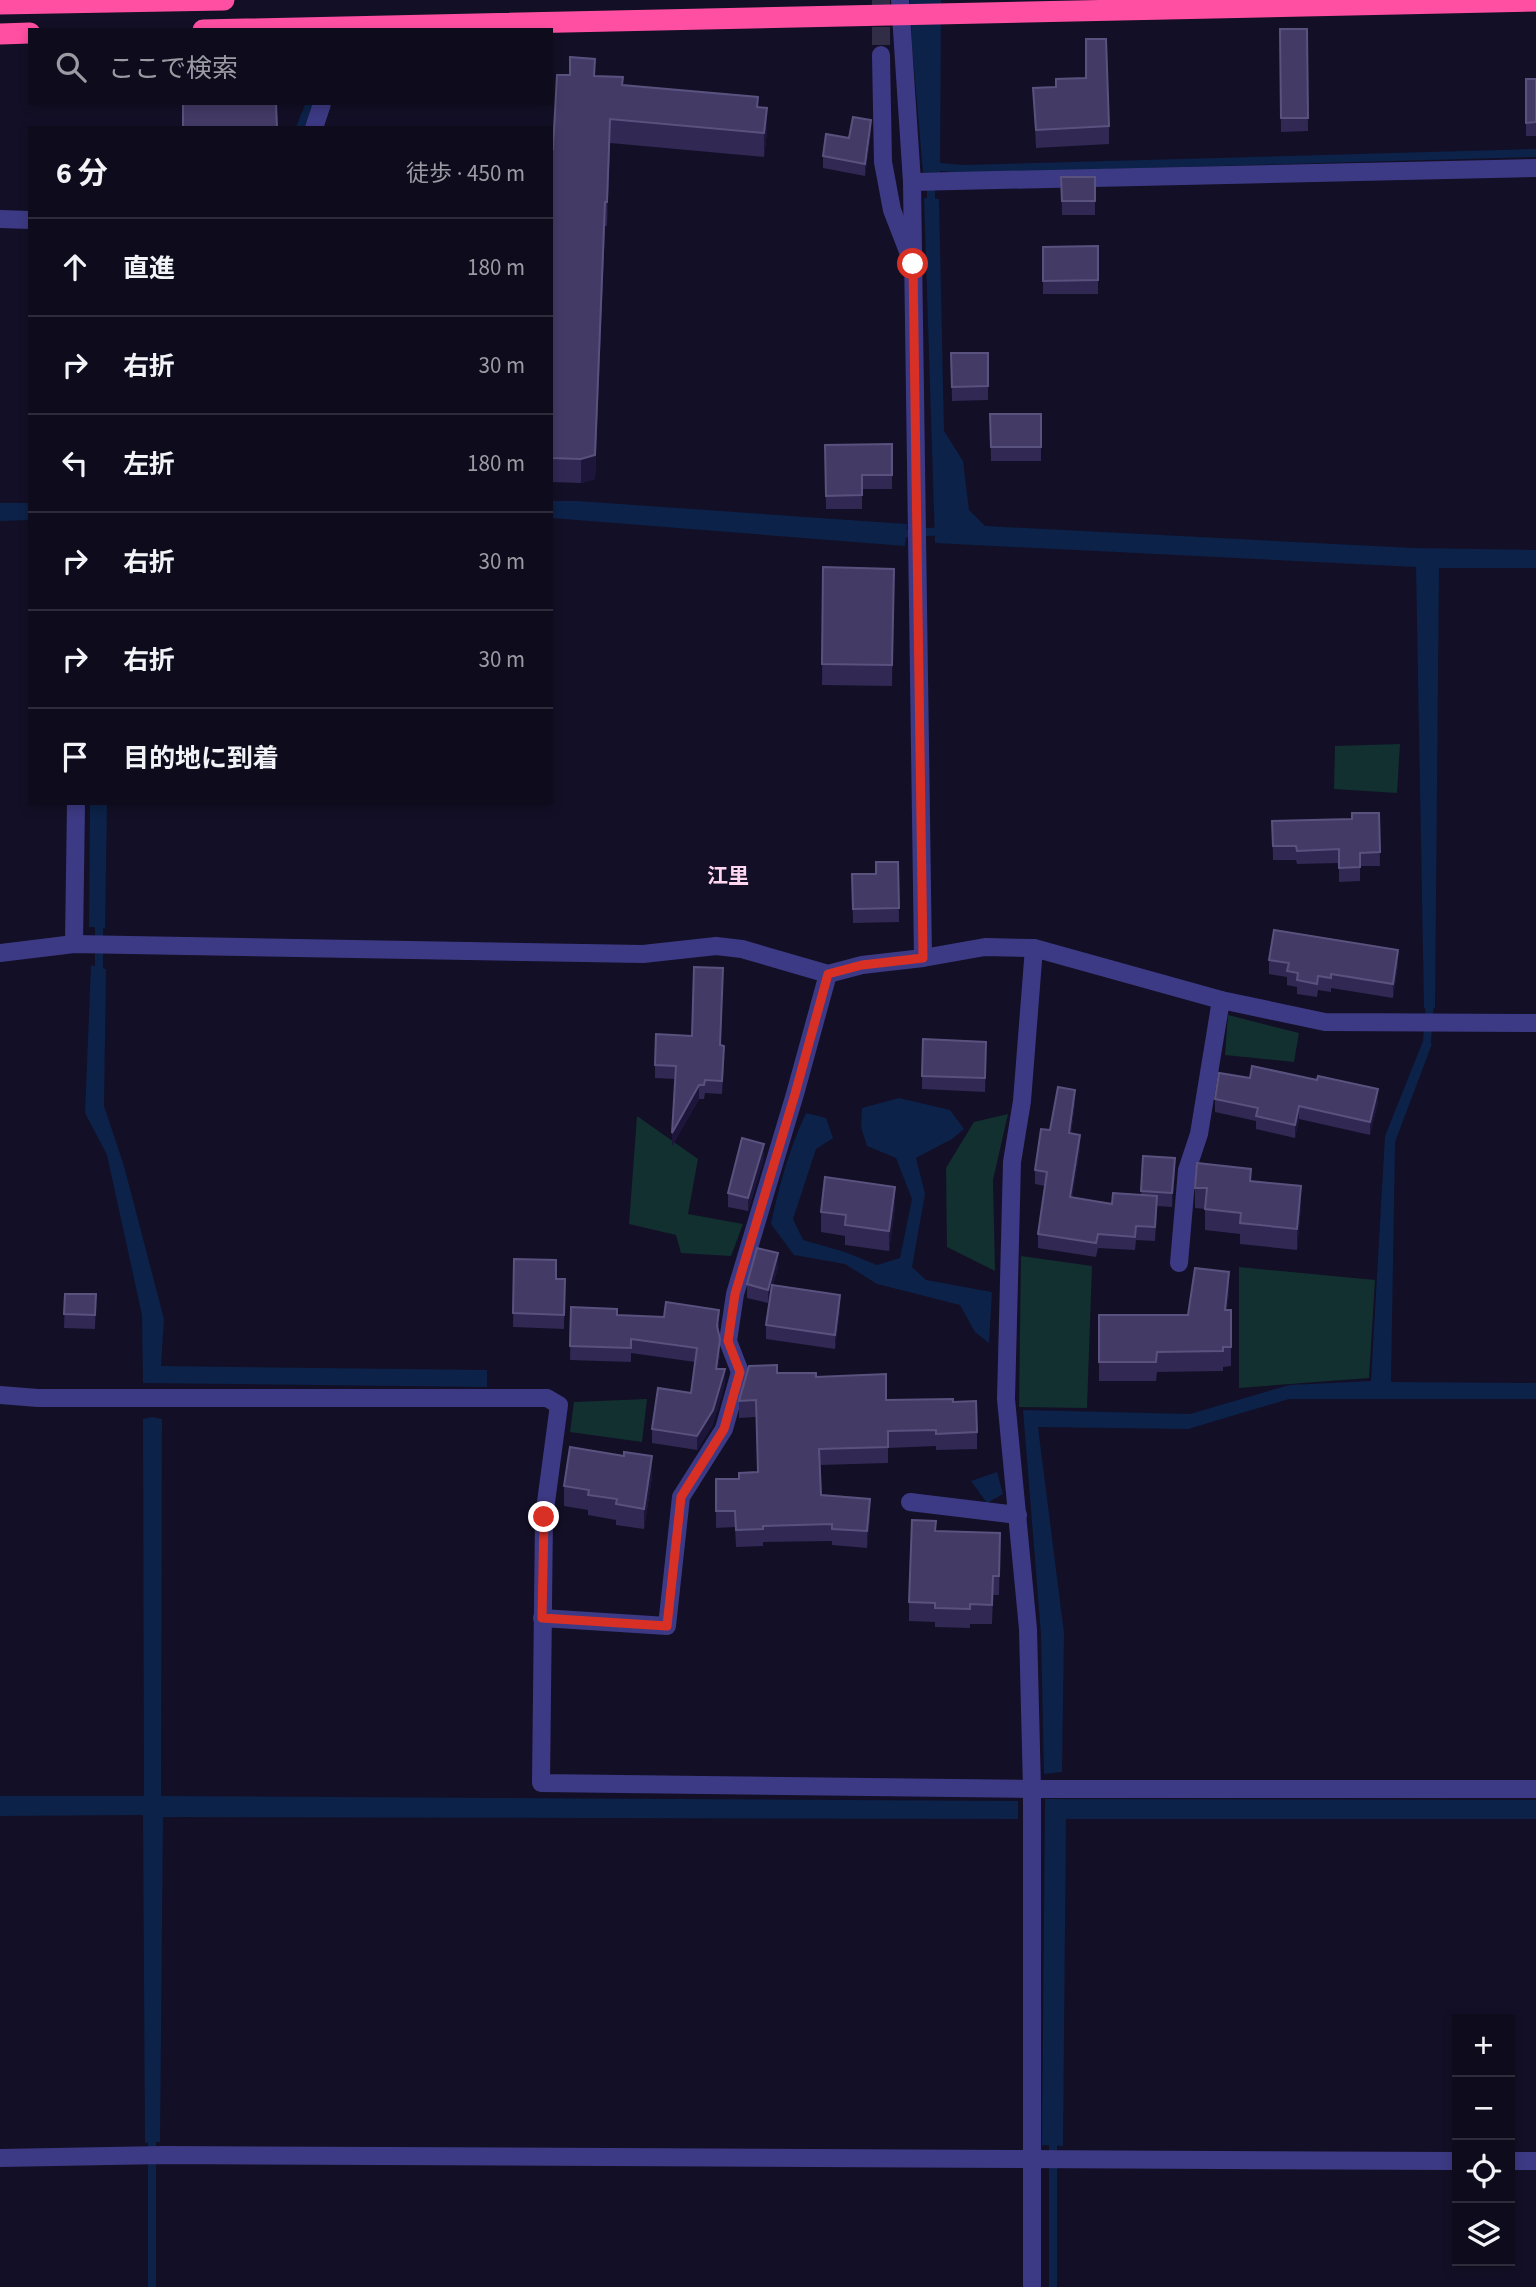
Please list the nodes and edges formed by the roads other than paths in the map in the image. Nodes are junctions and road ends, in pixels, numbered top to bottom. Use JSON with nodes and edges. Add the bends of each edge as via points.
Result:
{"nodes":[{"id":1,"x":224,"y":0,"type":"edge"},
{"id":2,"x":1536,"y":1,"type":"edge"},
{"id":3,"x":0,"y":4,"type":"edge"},
{"id":4,"x":900,"y":8,"type":"edge"},
{"id":5,"x":266,"y":28,"type":"edge"},
{"id":6,"x":28,"y":33,"type":"edge"},
{"id":7,"x":0,"y":34,"type":"edge"},
{"id":8,"x":881,"y":55,"type":"tunnel mouth"},
{"id":9,"x":322,"y":105,"type":"edge"},
{"id":10,"x":315,"y":126,"type":"edge"},
{"id":11,"x":1536,"y":168,"type":"edge"},
{"id":12,"x":912,"y":182,"type":"junction"},
{"id":13,"x":0,"y":219,"type":"edge"},
{"id":14,"x":28,"y":220,"type":"edge"},
{"id":15,"x":913,"y":264,"type":"junction"},
{"id":16,"x":76,"y":805,"type":"edge"},
{"id":17,"x":82,"y":944,"type":"junction"},
{"id":18,"x":1034,"y":948,"type":"junction"},
{"id":19,"x":0,"y":953,"type":"edge"},
{"id":20,"x":923,"y":958,"type":"junction"},
{"id":21,"x":828,"y":974,"type":"junction"},
{"id":22,"x":1221,"y":1000,"type":"junction"},
{"id":23,"x":1536,"y":1023,"type":"edge"},
{"id":24,"x":1179,"y":1262,"type":"dead end"},
{"id":25,"x":0,"y":1395,"type":"edge"},
{"id":26,"x":910,"y":1502,"type":"dead end"},
{"id":27,"x":1018,"y":1515,"type":"junction"},
{"id":28,"x":542,"y":1618,"type":"junction"},
{"id":29,"x":1536,"y":1788,"type":"edge"},
{"id":30,"x":1037,"y":1789,"type":"junction"},
{"id":31,"x":0,"y":2158,"type":"edge"},
{"id":32,"x":1032,"y":2161,"type":"junction"},
{"id":33,"x":1452,"y":2161,"type":"edge"},
{"id":34,"x":1515,"y":2161,"type":"edge"},
{"id":35,"x":1536,"y":2161,"type":"edge"},
{"id":36,"x":1032,"y":2287,"type":"edge"}],
"edges":[{"from":1,"to":3,"type":"highway"},
{"from":2,"to":4,"type":"highway"},
{"from":4,"to":5,"type":"highway"},
{"from":4,"to":12,"type":"street"},
{"from":6,"to":7,"type":"highway"},
{"from":8,"to":15,"type":"street","via":[[883,162],[892,210]]},
{"from":9,"to":10,"type":"street"},
{"from":11,"to":12,"type":"street"},
{"from":12,"to":15,"type":"street"},
{"from":13,"to":14,"type":"street"},
{"from":15,"to":20,"type":"street"},
{"from":16,"to":17,"type":"street"},
{"from":17,"to":19,"type":"street"},
{"from":17,"to":21,"type":"street","via":[[643,954],[716,946]]},
{"from":18,"to":20,"type":"street","via":[[985,947]]},
{"from":18,"to":22,"type":"street"},
{"from":18,"to":27,"type":"street","via":[[1022,1101],[1012,1162],[1008,1257],[1006,1399]]},
{"from":20,"to":21,"type":"street"},
{"from":21,"to":28,"type":"street","via":[[735,1294],[728,1341],[740,1372],[724,1429],[681,1497],[667,1626]]},
{"from":22,"to":23,"type":"street","via":[[1325,1021]]},
{"from":22,"to":24,"type":"street","via":[[1199,1134],[1186,1170]]},
{"from":25,"to":28,"type":"street","via":[[547,1398],[559,1405],[544,1517]]},
{"from":26,"to":27,"type":"street"},
{"from":27,"to":30,"type":"street"},
{"from":28,"to":30,"type":"street","via":[[541,1783]]},
{"from":29,"to":30,"type":"street"},
{"from":30,"to":32,"type":"street"},
{"from":31,"to":32,"type":"street"},
{"from":32,"to":33,"type":"street"},
{"from":32,"to":36,"type":"street"},
{"from":34,"to":35,"type":"street"}]}
